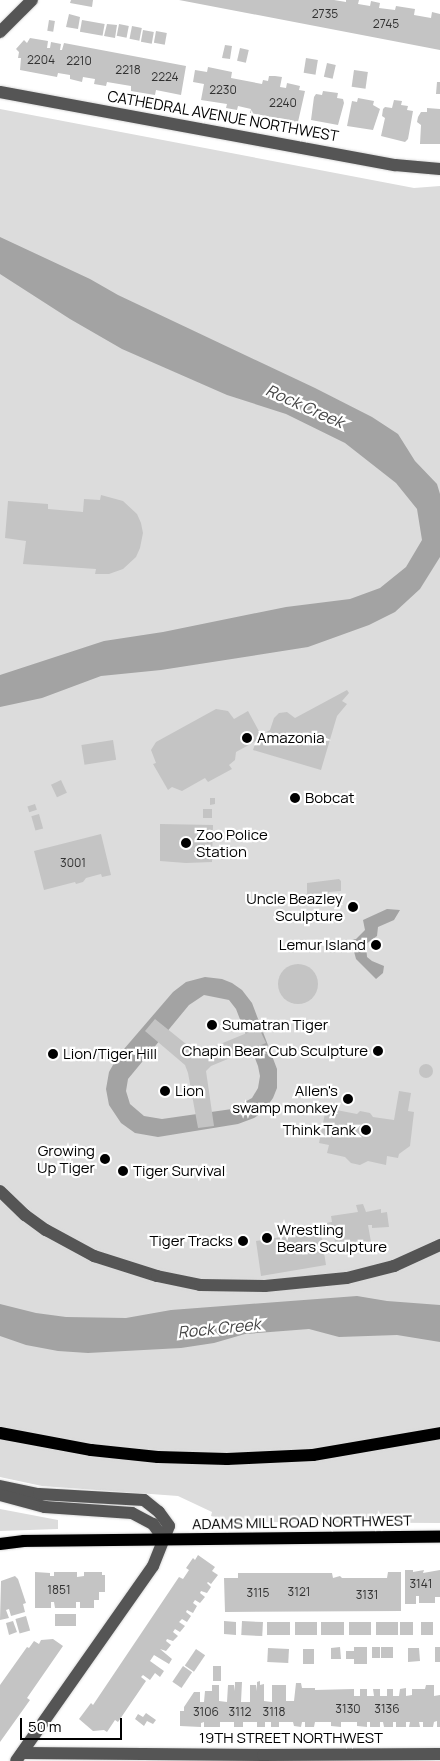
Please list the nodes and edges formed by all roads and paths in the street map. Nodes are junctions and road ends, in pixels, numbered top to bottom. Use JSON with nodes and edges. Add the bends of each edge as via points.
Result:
{"nodes":[{"id":1,"x":32,"y":0,"type":"edge"},
{"id":2,"x":0,"y":32,"type":"edge"},
{"id":3,"x":0,"y":92,"type":"edge"},
{"id":4,"x":440,"y":169,"type":"edge"},
{"id":5,"x":1,"y":1194,"type":"edge"},
{"id":6,"x":440,"y":1245,"type":"edge"},
{"id":7,"x":0,"y":1433,"type":"edge"},
{"id":8,"x":440,"y":1433,"type":"edge"},
{"id":9,"x":0,"y":1486,"type":"edge"},
{"id":10,"x":0,"y":1495,"type":"edge"},
{"id":11,"x":440,"y":1537,"type":"edge"},
{"id":12,"x":164,"y":1540,"type":"junction"},
{"id":13,"x":0,"y":1544,"type":"edge"},
{"id":14,"x":440,"y":1754,"type":"edge"},
{"id":15,"x":19,"y":1757,"type":"edge"},
{"id":16,"x":261,"y":1758,"type":"edge"}],
"edges":[{"from":1,"to":2,"type":"street"},
{"from":3,"to":4,"type":"street","name":"CATHEDRAL AVENUE NORTHWEST","via":[[395,165]]},
{"from":5,"to":6,"type":"street","via":[[46,1230],[94,1256],[157,1276],[200,1284],[265,1286],[347,1278],[394,1266]]},
{"from":7,"to":8,"type":"main road","via":[[83,1449],[219,1459],[323,1454]]},
{"from":9,"to":12,"type":"street","via":[[39,1494],[144,1500],[169,1526]]},
{"from":10,"to":12,"type":"street","via":[[45,1507],[132,1513],[153,1524]]},
{"from":11,"to":12,"type":"main road","name":"ADAMS MILL ROAD NORTHWEST"},
{"from":12,"to":13,"type":"main road","name":"ADAMS MILL ROAD NORTHWEST"},
{"from":12,"to":15,"type":"street","via":[[153,1566]]},
{"from":14,"to":16,"type":"street","name":"19TH STREET NORTHWEST"},
{"from":15,"to":16,"type":"street","name":"19TH STREET NORTHWEST"}]}
